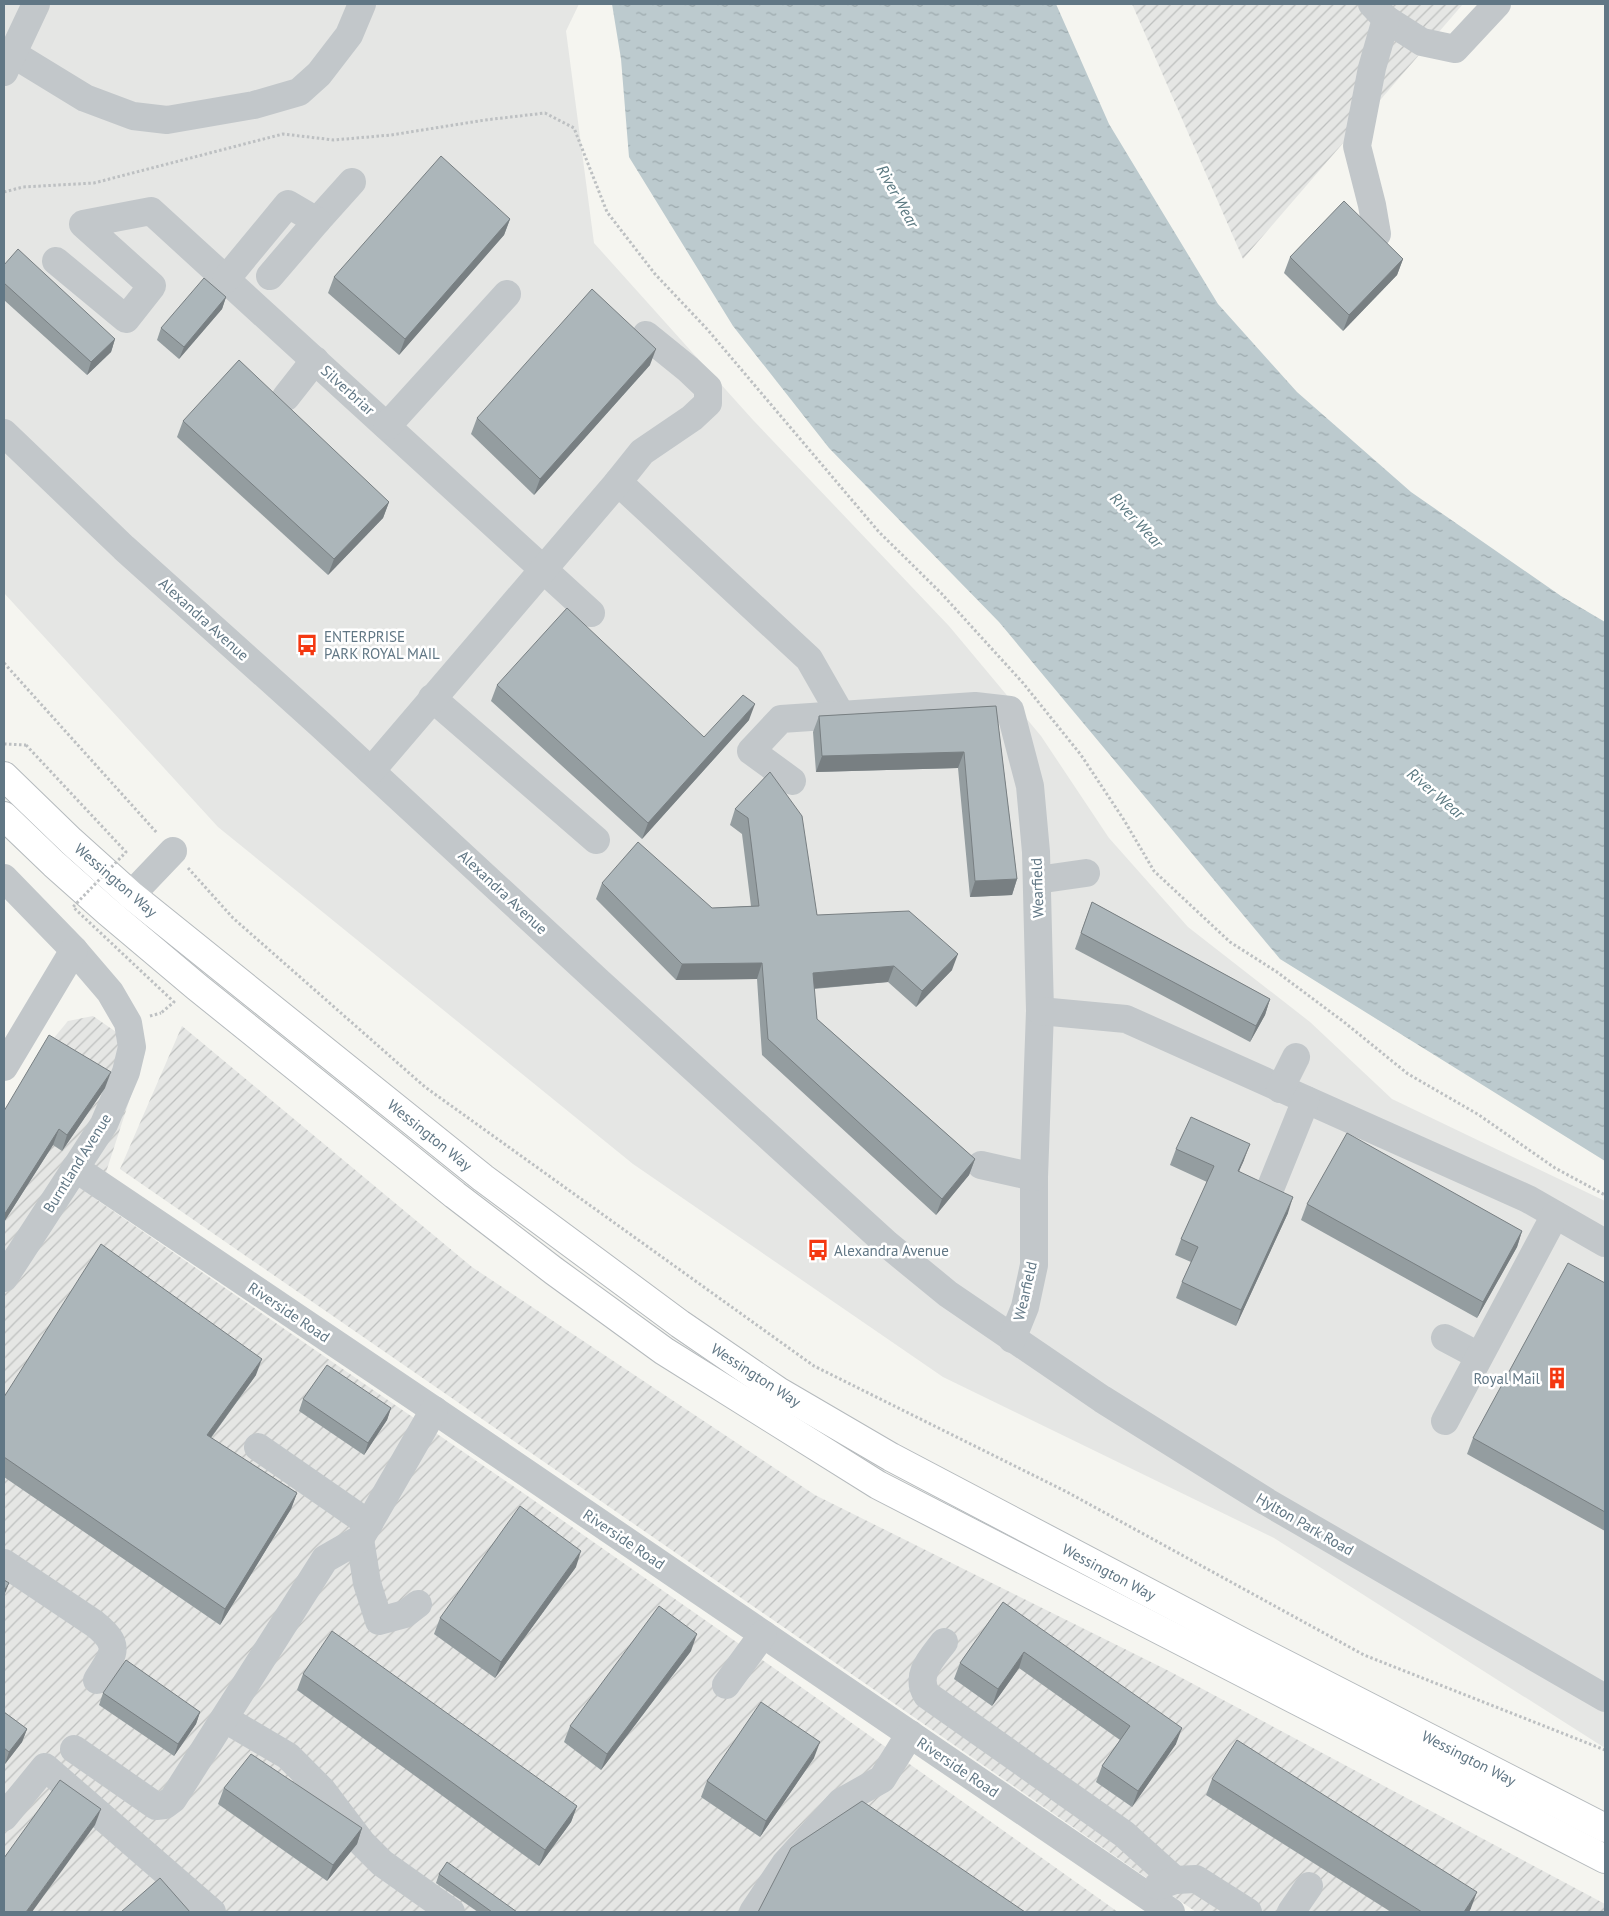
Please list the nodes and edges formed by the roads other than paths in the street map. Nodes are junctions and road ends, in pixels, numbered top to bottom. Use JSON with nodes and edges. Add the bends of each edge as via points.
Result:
{"nodes":[{"id":1,"x":36,"y":4,"type":"edge"},
{"id":2,"x":362,"y":4,"type":"edge"},
{"id":3,"x":1497,"y":4,"type":"edge"},
{"id":4,"x":1379,"y":12,"type":"edge"},
{"id":5,"x":8,"y":63,"type":"edge"},
{"id":6,"x":352,"y":182,"type":"dead end"},
{"id":7,"x":318,"y":221,"type":"junction"},
{"id":8,"x":1377,"y":234,"type":"edge"},
{"id":9,"x":56,"y":261,"type":"dead end"},
{"id":10,"x":270,"y":276,"type":"dead end"},
{"id":11,"x":226,"y":280,"type":"junction"},
{"id":12,"x":508,"y":294,"type":"dead end"},
{"id":13,"x":646,"y":334,"type":"dead end"},
{"id":14,"x":315,"y":360,"type":"junction"},
{"id":15,"x":286,"y":397,"type":"dead end"},
{"id":16,"x":387,"y":426,"type":"junction"},
{"id":17,"x":4,"y":433,"type":"edge"},
{"id":18,"x":618,"y":482,"type":"junction"},
{"id":19,"x":544,"y":569,"type":"junction"},
{"id":20,"x":591,"y":613,"type":"dead end"},
{"id":21,"x":432,"y":698,"type":"junction"},
{"id":22,"x":841,"y":715,"type":"junction"},
{"id":23,"x":371,"y":771,"type":"junction"},
{"id":24,"x":4,"y":776,"type":"edge"},
{"id":25,"x":792,"y":781,"type":"dead end"},
{"id":26,"x":4,"y":816,"type":"edge"},
{"id":27,"x":596,"y":840,"type":"dead end"},
{"id":28,"x":173,"y":851,"type":"road end"},
{"id":29,"x":1086,"y":873,"type":"dead end"},
{"id":30,"x":1037,"y":880,"type":"junction"},
{"id":31,"x":5,"y":882,"type":"edge"},
{"id":32,"x":131,"y":895,"type":"junction"},
{"id":33,"x":74,"y":950,"type":"junction"},
{"id":34,"x":1040,"y":1011,"type":"junction"},
{"id":35,"x":1296,"y":1057,"type":"dead end"},
{"id":36,"x":4,"y":1067,"type":"edge"},
{"id":37,"x":1280,"y":1089,"type":"junction"},
{"id":38,"x":1306,"y":1100,"type":"junction"},
{"id":39,"x":981,"y":1165,"type":"dead end"},
{"id":40,"x":75,"y":1168,"type":"junction"},
{"id":41,"x":1034,"y":1177,"type":"junction"},
{"id":42,"x":1268,"y":1194,"type":"edge"},
{"id":43,"x":1554,"y":1214,"type":"junction"},
{"id":44,"x":1605,"y":1243,"type":"edge"},
{"id":45,"x":4,"y":1278,"type":"edge"},
{"id":46,"x":1445,"y":1338,"type":"dead end"},
{"id":47,"x":1012,"y":1339,"type":"junction"},
{"id":48,"x":1479,"y":1356,"type":"junction"},
{"id":49,"x":434,"y":1410,"type":"junction"},
{"id":50,"x":1445,"y":1421,"type":"dead end"},
{"id":51,"x":258,"y":1447,"type":"dead end"},
{"id":52,"x":364,"y":1531,"type":"junction"},
{"id":53,"x":4,"y":1563,"type":"edge"},
{"id":54,"x":418,"y":1604,"type":"dead end"},
{"id":55,"x":763,"y":1634,"type":"junction"},
{"id":56,"x":944,"y":1642,"type":"dead end"},
{"id":57,"x":97,"y":1680,"type":"dead end"},
{"id":58,"x":726,"y":1685,"type":"dead end"},
{"id":59,"x":1605,"y":1698,"type":"edge"},
{"id":60,"x":225,"y":1719,"type":"junction"},
{"id":61,"x":910,"y":1734,"type":"junction"},
{"id":62,"x":74,"y":1750,"type":"dead end"},
{"id":63,"x":9,"y":1802,"type":"edge"},
{"id":64,"x":1605,"y":1828,"type":"edge"},
{"id":65,"x":1605,"y":1859,"type":"edge"},
{"id":66,"x":1175,"y":1880,"type":"junction"},
{"id":67,"x":1309,"y":1886,"type":"dead end"},
{"id":68,"x":1142,"y":1892,"type":"junction"},
{"id":69,"x":212,"y":1912,"type":"edge"},
{"id":70,"x":451,"y":1912,"type":"edge"},
{"id":71,"x":752,"y":1912,"type":"edge"},
{"id":72,"x":1171,"y":1912,"type":"edge"},
{"id":73,"x":1248,"y":1912,"type":"edge"},
{"id":74,"x":1290,"y":1912,"type":"edge"}],
"edges":[{"from":1,"to":5,"type":"street"},
{"from":2,"to":5,"type":"street","via":[[349,35],[319,74],[299,92],[254,105],[167,120],[132,116]]},
{"from":3,"to":4,"type":"street","via":[[1456,49],[1422,42]]},
{"from":4,"to":8,"type":"street","via":[[1357,146]]},
{"from":6,"to":7,"type":"street"},
{"from":7,"to":10,"type":"street"},
{"from":7,"to":11,"type":"street","via":[[288,204]]},
{"from":9,"to":11,"type":"street","name":"Silverbriar","via":[[126,319],[152,286],[82,224],[151,211]]},
{"from":11,"to":14,"type":"street","name":"Silverbriar"},
{"from":12,"to":16,"type":"street"},
{"from":13,"to":18,"type":"street","via":[[708,388],[708,403],[692,418],[642,452]]},
{"from":14,"to":15,"type":"street"},
{"from":14,"to":16,"type":"street","name":"Silverbriar"},
{"from":16,"to":19,"type":"street","name":"Silverbriar"},
{"from":17,"to":23,"type":"street","name":"Alexandra Avenue","via":[[124,548]]},
{"from":18,"to":19,"type":"street"},
{"from":18,"to":22,"type":"street","via":[[809,659]]},
{"from":19,"to":20,"type":"street","name":"Silverbriar"},
{"from":19,"to":21,"type":"street"},
{"from":21,"to":23,"type":"street"},
{"from":21,"to":27,"type":"street"},
{"from":22,"to":25,"type":"street","name":"Wearfield","via":[[781,719],[751,751]]},
{"from":22,"to":30,"type":"street","name":"Wearfield","via":[[975,706],[1010,710],[1030,786]]},
{"from":23,"to":47,"type":"street","name":"Alexandra Avenue","via":[[887,1244],[948,1294]]},
{"from":24,"to":32,"type":"main road","name":"Wessington Way"},
{"from":26,"to":65,"type":"main road","name":"Wessington Way","via":[[101,906],[197,987],[455,1195],[664,1351],[878,1485]]},
{"from":28,"to":32,"type":"street"},
{"from":29,"to":30,"type":"street"},
{"from":30,"to":34,"type":"street","name":"Wearfield"},
{"from":31,"to":33,"type":"street","name":"Burntland Avenue"},
{"from":32,"to":64,"type":"main road","name":"Wessington Way","via":[[483,1178],[680,1324],[778,1390],[909,1467]]},
{"from":33,"to":36,"type":"street"},
{"from":33,"to":40,"type":"street","name":"Burntland Avenue","via":[[110,992],[128,1023],[132,1047],[126,1072],[104,1124]]},
{"from":34,"to":37,"type":"street","via":[[1126,1020]]},
{"from":34,"to":41,"type":"street","name":"Wearfield"},
{"from":35,"to":37,"type":"street"},
{"from":37,"to":38,"type":"street"},
{"from":38,"to":42,"type":"street"},
{"from":38,"to":43,"type":"street","via":[[1528,1199]]},
{"from":39,"to":41,"type":"street"},
{"from":40,"to":45,"type":"street","name":"Burntland Avenue"},
{"from":40,"to":49,"type":"street","name":"Riverside Road"},
{"from":41,"to":47,"type":"street","name":"Wearfield","via":[[1034,1265],[1025,1307]]},
{"from":43,"to":44,"type":"street"},
{"from":43,"to":48,"type":"street"},
{"from":46,"to":48,"type":"street"},
{"from":47,"to":59,"type":"street","name":"Hylton Park Road","via":[[1267,1502]]},
{"from":48,"to":50,"type":"street"},
{"from":49,"to":52,"type":"street"},
{"from":49,"to":55,"type":"street","name":"Riverside Road"},
{"from":51,"to":52,"type":"street"},
{"from":52,"to":54,"type":"street","via":[[367,1583],[379,1620],[405,1614]]},
{"from":52,"to":60,"type":"street","via":[[325,1559]]},
{"from":53,"to":57,"type":"street","via":[[107,1634],[113,1644],[112,1655]]},
{"from":55,"to":58,"type":"street"},
{"from":55,"to":61,"type":"street","name":"Riverside Road"},
{"from":56,"to":66,"type":"street","via":[[922,1676],[922,1688],[927,1695],[1124,1834]]},
{"from":60,"to":62,"type":"street","via":[[165,1805],[156,1806]]},
{"from":60,"to":70,"type":"street","via":[[288,1756],[322,1790],[362,1843],[382,1863]]},
{"from":61,"to":68,"type":"street","name":"Riverside Road"},
{"from":61,"to":71,"type":"street","via":[[882,1779],[841,1802],[785,1864]]},
{"from":63,"to":69,"type":"street","via":[[45,1767]]},
{"from":66,"to":68,"type":"street"},
{"from":66,"to":73,"type":"street","via":[[1196,1880]]},
{"from":67,"to":74,"type":"street"},
{"from":68,"to":72,"type":"street","name":"Riverside Road"}]}
